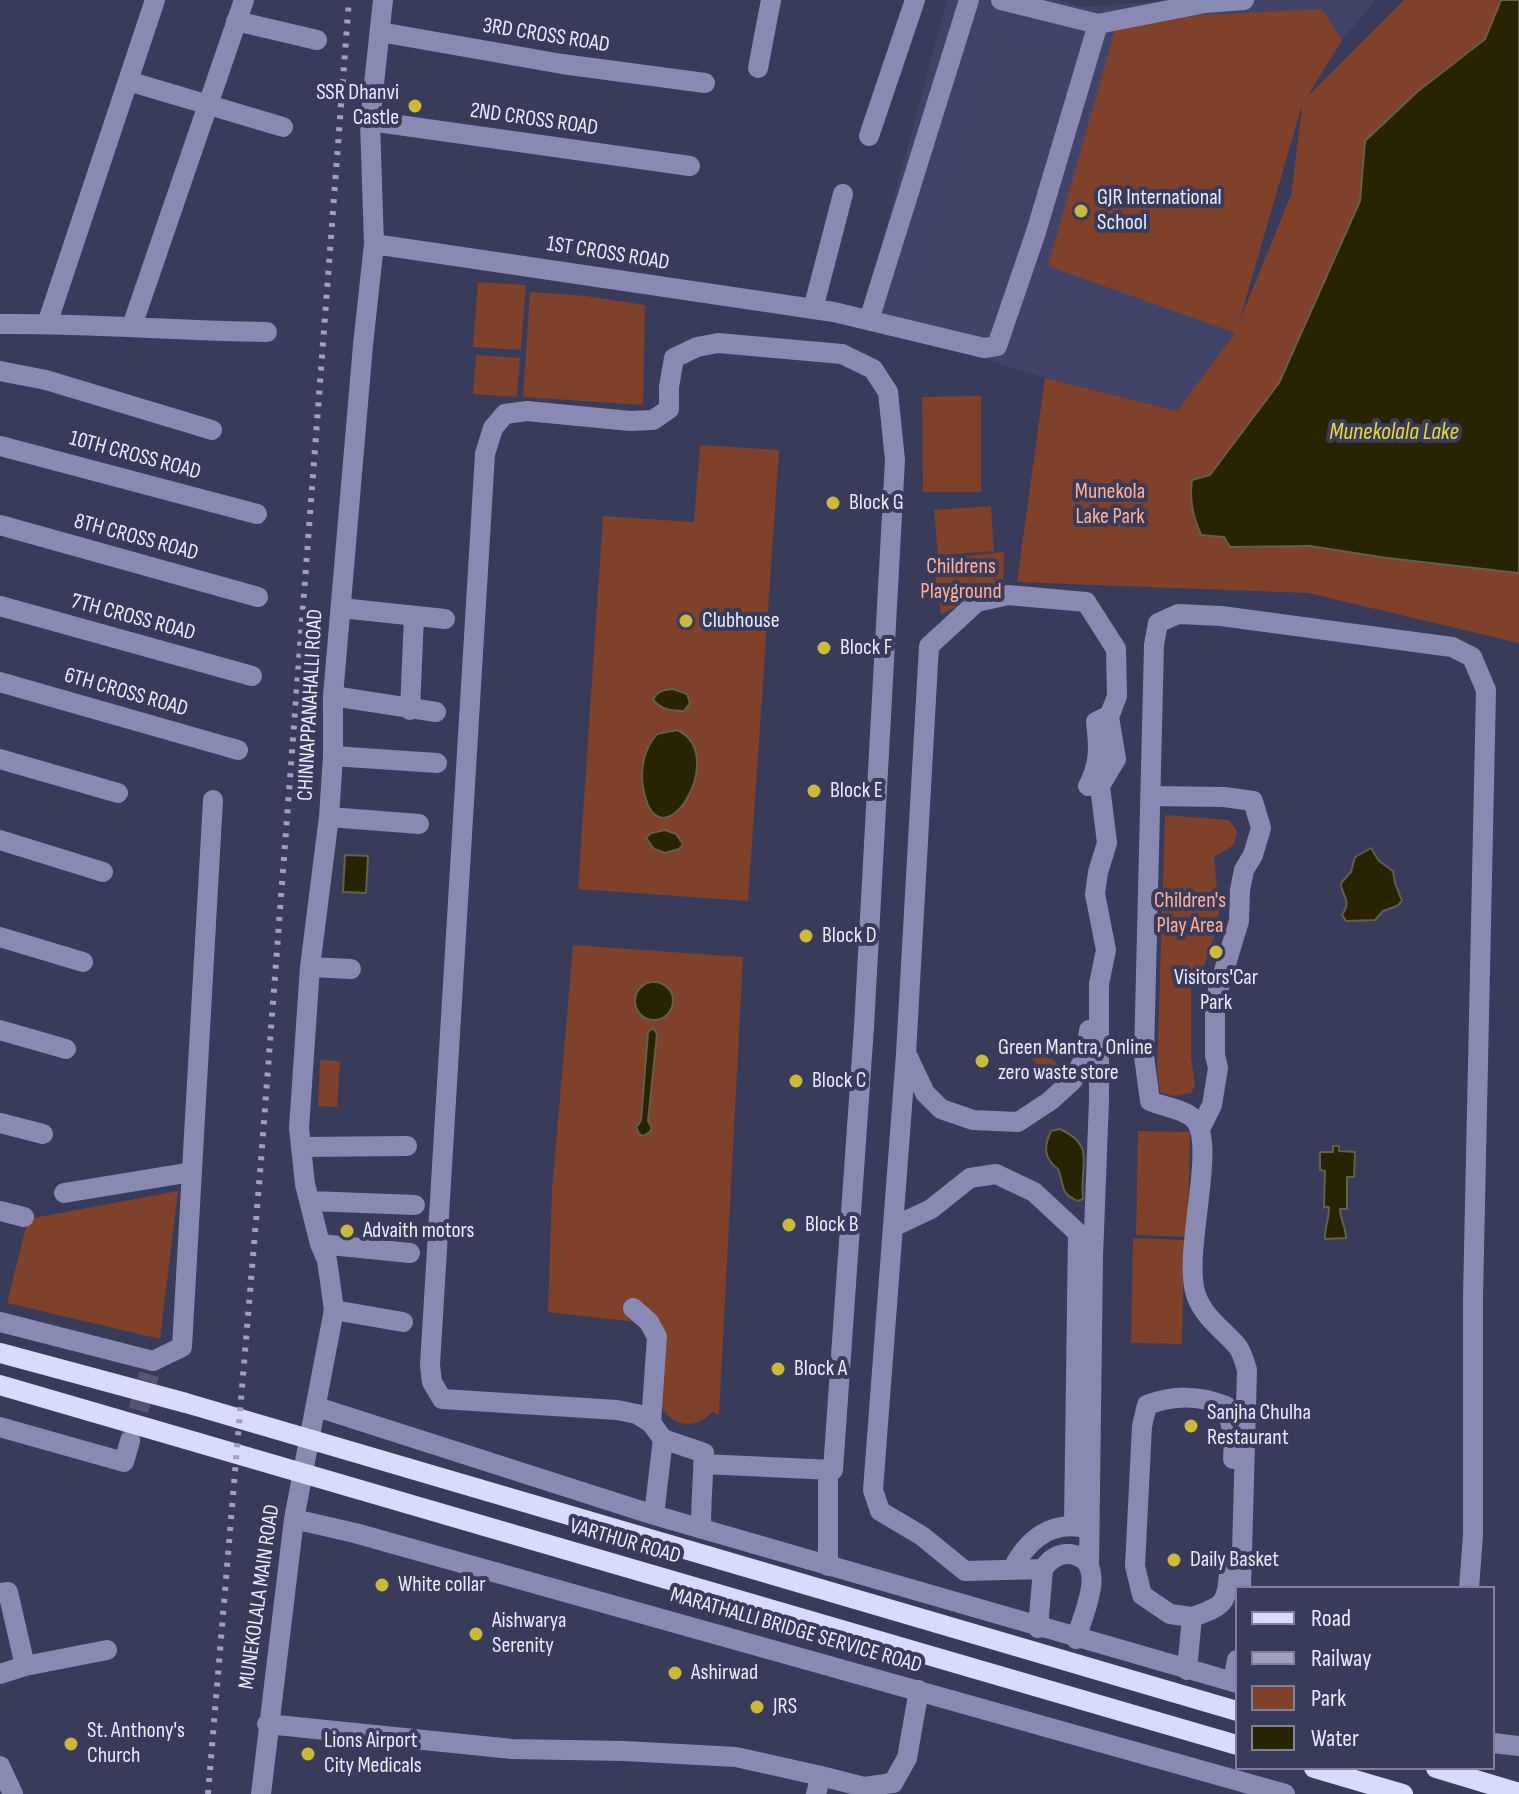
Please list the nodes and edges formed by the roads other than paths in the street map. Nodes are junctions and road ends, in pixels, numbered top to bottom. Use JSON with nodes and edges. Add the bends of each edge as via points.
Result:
{"nodes":[{"id":1,"x":155,"y":0,"type":"edge"},
{"id":2,"x":244,"y":0,"type":"edge"},
{"id":3,"x":383,"y":0,"type":"edge"},
{"id":4,"x":771,"y":0,"type":"edge"},
{"id":5,"x":915,"y":0,"type":"edge"},
{"id":6,"x":969,"y":0,"type":"edge"},
{"id":7,"x":1001,"y":0,"type":"edge"},
{"id":8,"x":1244,"y":0,"type":"edge"},
{"id":9,"x":236,"y":21,"type":"junction"},
{"id":10,"x":1098,"y":24,"type":"junction"},
{"id":11,"x":380,"y":32,"type":"junction"},
{"id":12,"x":317,"y":40,"type":"dead end"},
{"id":13,"x":758,"y":68,"type":"dead end"},
{"id":14,"x":128,"y":81,"type":"junction"},
{"id":15,"x":705,"y":83,"type":"dead end"},
{"id":16,"x":208,"y":104,"type":"junction"},
{"id":17,"x":370,"y":121,"type":"junction"},
{"id":18,"x":283,"y":127,"type":"dead end"},
{"id":19,"x":869,"y":136,"type":"dead end"},
{"id":20,"x":690,"y":166,"type":"dead end"},
{"id":21,"x":843,"y":194,"type":"dead end"},
{"id":22,"x":374,"y":244,"type":"junction"},
{"id":23,"x":813,"y":309,"type":"junction"},
{"id":24,"x":869,"y":320,"type":"junction"},
{"id":25,"x":0,"y":324,"type":"edge"},
{"id":26,"x":47,"y":324,"type":"junction"},
{"id":27,"x":132,"y":326,"type":"junction"},
{"id":28,"x":267,"y":332,"type":"dead end"},
{"id":29,"x":0,"y":371,"type":"edge"},
{"id":30,"x":212,"y":430,"type":"dead end"},
{"id":31,"x":0,"y":446,"type":"edge"},
{"id":32,"x":257,"y":514,"type":"dead end"},
{"id":33,"x":0,"y":525,"type":"edge"},
{"id":34,"x":258,"y":597,"type":"dead end"},
{"id":35,"x":0,"y":606,"type":"edge"},
{"id":36,"x":341,"y":608,"type":"junction"},
{"id":37,"x":414,"y":616,"type":"junction"},
{"id":38,"x":445,"y":619,"type":"dead end"},
{"id":39,"x":252,"y":676,"type":"dead end"},
{"id":40,"x":0,"y":682,"type":"edge"},
{"id":41,"x":333,"y":696,"type":"junction"},
{"id":42,"x":410,"y":710,"type":"junction"},
{"id":43,"x":436,"y":712,"type":"dead end"},
{"id":44,"x":1110,"y":714,"type":"junction"},
{"id":45,"x":238,"y":750,"type":"dead end"},
{"id":46,"x":333,"y":756,"type":"junction"},
{"id":47,"x":0,"y":759,"type":"edge"},
{"id":48,"x":437,"y":763,"type":"dead end"},
{"id":49,"x":118,"y":793,"type":"dead end"},
{"id":50,"x":1150,"y":796,"type":"junction"},
{"id":51,"x":213,"y":800,"type":"dead end"},
{"id":52,"x":329,"y":817,"type":"junction"},
{"id":53,"x":419,"y":824,"type":"dead end"},
{"id":54,"x":0,"y":840,"type":"edge"},
{"id":55,"x":103,"y":872,"type":"dead end"},
{"id":56,"x":0,"y":937,"type":"edge"},
{"id":57,"x":83,"y":962,"type":"dead end"},
{"id":58,"x":310,"y":967,"type":"junction"},
{"id":59,"x":351,"y":969,"type":"dead end"},
{"id":60,"x":0,"y":1030,"type":"edge"},
{"id":61,"x":66,"y":1049,"type":"dead end"},
{"id":62,"x":906,"y":1054,"type":"junction"},
{"id":63,"x":0,"y":1123,"type":"edge"},
{"id":64,"x":1200,"y":1129,"type":"junction"},
{"id":65,"x":43,"y":1134,"type":"dead end"},
{"id":66,"x":407,"y":1146,"type":"dead end"},
{"id":67,"x":301,"y":1147,"type":"junction"},
{"id":68,"x":192,"y":1172,"type":"junction"},
{"id":69,"x":64,"y":1193,"type":"dead end"},
{"id":70,"x":310,"y":1201,"type":"junction"},
{"id":71,"x":415,"y":1205,"type":"dead end"},
{"id":72,"x":0,"y":1211,"type":"edge"},
{"id":73,"x":24,"y":1217,"type":"dead end"},
{"id":74,"x":893,"y":1227,"type":"junction"},
{"id":75,"x":320,"y":1244,"type":"junction"},
{"id":76,"x":410,"y":1253,"type":"dead end"},
{"id":77,"x":633,"y":1308,"type":"dead end"},
{"id":78,"x":334,"y":1310,"type":"junction"},
{"id":79,"x":0,"y":1322,"type":"edge"},
{"id":80,"x":403,"y":1322,"type":"dead end"},
{"id":81,"x":0,"y":1353,"type":"edge"},
{"id":82,"x":0,"y":1385,"type":"edge"},
{"id":83,"x":317,"y":1407,"type":"junction"},
{"id":84,"x":0,"y":1427,"type":"edge"},
{"id":85,"x":657,"y":1431,"type":"junction"},
{"id":86,"x":130,"y":1441,"type":"tunnel mouth"},
{"id":87,"x":704,"y":1458,"type":"junction"},
{"id":88,"x":828,"y":1469,"type":"junction"},
{"id":89,"x":654,"y":1515,"type":"junction"},
{"id":90,"x":294,"y":1519,"type":"junction"},
{"id":91,"x":1082,"y":1526,"type":"junction"},
{"id":92,"x":701,"y":1529,"type":"junction"},
{"id":93,"x":828,"y":1566,"type":"junction"},
{"id":94,"x":1089,"y":1567,"type":"junction"},
{"id":95,"x":1013,"y":1568,"type":"junction"},
{"id":96,"x":1043,"y":1569,"type":"junction"},
{"id":97,"x":1241,"y":1586,"type":"edge"},
{"id":98,"x":1469,"y":1586,"type":"edge"},
{"id":99,"x":0,"y":1593,"type":"edge"},
{"id":100,"x":1192,"y":1617,"type":"junction"},
{"id":101,"x":1038,"y":1628,"type":"junction"},
{"id":102,"x":1076,"y":1639,"type":"junction"},
{"id":103,"x":107,"y":1650,"type":"dead end"},
{"id":104,"x":25,"y":1666,"type":"junction"},
{"id":105,"x":1187,"y":1670,"type":"junction"},
{"id":106,"x":0,"y":1674,"type":"edge"},
{"id":107,"x":1235,"y":1683,"type":"edge"},
{"id":108,"x":919,"y":1690,"type":"junction"},
{"id":109,"x":1235,"y":1710,"type":"edge"},
{"id":110,"x":267,"y":1724,"type":"junction"},
{"id":111,"x":1495,"y":1743,"type":"edge"},
{"id":112,"x":1235,"y":1744,"type":"edge"},
{"id":113,"x":1519,"y":1746,"type":"edge"},
{"id":114,"x":0,"y":1766,"type":"edge"},
{"id":115,"x":1321,"y":1770,"type":"edge"},
{"id":116,"x":1443,"y":1770,"type":"edge"},
{"id":117,"x":818,"y":1785,"type":"edge"},
{"id":118,"x":1519,"y":1793,"type":"edge"},
{"id":119,"x":13,"y":1794,"type":"edge"},
{"id":120,"x":261,"y":1794,"type":"edge"},
{"id":121,"x":1285,"y":1794,"type":"edge"},
{"id":122,"x":1403,"y":1794,"type":"edge"}],
"edges":[{"from":1,"to":14,"type":"street"},
{"from":2,"to":9,"type":"street"},
{"from":3,"to":11,"type":"street","name":"CHINNAPPANAHALLI ROAD"},
{"from":4,"to":13,"type":"street"},
{"from":5,"to":19,"type":"street"},
{"from":6,"to":24,"type":"street"},
{"from":7,"to":10,"type":"street"},
{"from":8,"to":10,"type":"street"},
{"from":9,"to":12,"type":"street"},
{"from":9,"to":16,"type":"street"},
{"from":10,"to":24,"type":"street","name":"1ST CROSS ROAD","via":[[997,346],[984,348]]},
{"from":11,"to":15,"type":"street","name":"3RD CROSS ROAD"},
{"from":11,"to":17,"type":"street","name":"CHINNAPPANAHALLI ROAD"},
{"from":14,"to":16,"type":"street"},
{"from":14,"to":26,"type":"street"},
{"from":16,"to":18,"type":"street"},
{"from":16,"to":27,"type":"street"},
{"from":17,"to":20,"type":"street","name":"2ND CROSS ROAD"},
{"from":17,"to":22,"type":"street","name":"CHINNAPPANAHALLI ROAD"},
{"from":21,"to":23,"type":"street"},
{"from":22,"to":23,"type":"street","name":"1ST CROSS ROAD"},
{"from":22,"to":36,"type":"street","name":"CHINNAPPANAHALLI ROAD"},
{"from":23,"to":24,"type":"street","name":"1ST CROSS ROAD"},
{"from":25,"to":26,"type":"street"},
{"from":26,"to":27,"type":"street"},
{"from":27,"to":28,"type":"street"},
{"from":29,"to":30,"type":"street"},
{"from":31,"to":32,"type":"street","name":"10TH CROSS ROAD"},
{"from":33,"to":34,"type":"street","name":"8TH CROSS ROAD"},
{"from":35,"to":39,"type":"street","name":"7TH CROSS ROAD"},
{"from":36,"to":37,"type":"street"},
{"from":36,"to":41,"type":"street","name":"CHINNAPPANAHALLI ROAD"},
{"from":37,"to":38,"type":"street"},
{"from":37,"to":42,"type":"street"},
{"from":40,"to":45,"type":"street","name":"6TH CROSS ROAD"},
{"from":41,"to":42,"type":"street"},
{"from":41,"to":46,"type":"street","name":"CHINNAPPANAHALLI ROAD"},
{"from":42,"to":43,"type":"street"},
{"from":44,"to":62,"type":"street","via":[[1096,722],[1097,769],[1087,787],[1096,858],[1086,881],[1095,929],[1086,1055],[1073,1080],[1018,1122],[973,1120],[941,1109],[925,1093]]},
{"from":44,"to":62,"type":"street","via":[[1117,696],[1116,649],[1086,602],[1008,595],[977,602],[929,646]]},
{"from":44,"to":91,"type":"street","via":[[1116,759],[1100,786],[1107,843],[1095,894],[1106,950],[1099,984]]},
{"from":46,"to":48,"type":"street"},
{"from":46,"to":52,"type":"street","name":"CHINNAPPANAHALLI ROAD"},
{"from":47,"to":49,"type":"street"},
{"from":50,"to":64,"type":"street","via":[[1145,1084],[1150,1101],[1193,1116]]},
{"from":50,"to":64,"type":"street","via":[[1253,801],[1261,828],[1244,870],[1239,921],[1215,1000],[1218,1068],[1212,1105]]},
{"from":50,"to":98,"type":"street","via":[[1154,645],[1158,623],[1178,614],[1429,642],[1472,657],[1478,669],[1486,690]]},
{"from":51,"to":68,"type":"street"},
{"from":52,"to":53,"type":"street"},
{"from":52,"to":58,"type":"street","name":"CHINNAPPANAHALLI ROAD"},
{"from":54,"to":55,"type":"street"},
{"from":56,"to":57,"type":"street"},
{"from":58,"to":59,"type":"street"},
{"from":58,"to":67,"type":"street","name":"CHINNAPPANAHALLI ROAD"},
{"from":60,"to":61,"type":"street"},
{"from":62,"to":74,"type":"street"},
{"from":63,"to":65,"type":"street"},
{"from":64,"to":97,"type":"street","via":[[1192,1265],[1196,1296],[1216,1328],[1239,1348],[1247,1370]]},
{"from":66,"to":67,"type":"street"},
{"from":67,"to":70,"type":"street","name":"CHINNAPPANAHALLI ROAD"},
{"from":68,"to":69,"type":"street"},
{"from":68,"to":79,"type":"street","via":[[182,1347],[151,1368]]},
{"from":70,"to":71,"type":"street"},
{"from":70,"to":75,"type":"street","name":"CHINNAPPANAHALLI ROAD"},
{"from":72,"to":73,"type":"street"},
{"from":74,"to":91,"type":"street","via":[[931,1209],[970,1178],[996,1174],[1034,1192],[1078,1233]]},
{"from":74,"to":95,"type":"street","via":[[873,1490],[880,1511],[965,1571]]},
{"from":75,"to":76,"type":"street"},
{"from":75,"to":78,"type":"street","name":"CHINNAPPANAHALLI ROAD"},
{"from":77,"to":85,"type":"street","via":[[657,1337]]},
{"from":78,"to":80,"type":"street"},
{"from":78,"to":83,"type":"street","name":"CHINNAPPANAHALLI ROAD"},
{"from":81,"to":109,"type":"main road","name":"VARTHUR ROAD"},
{"from":82,"to":112,"type":"main road","name":"VARTHUR ROAD"},
{"from":83,"to":89,"type":"street"},
{"from":83,"to":90,"type":"street","name":"MUNEKOLALA MAIN ROAD"},
{"from":84,"to":86,"type":"street","via":[[124,1462]]},
{"from":85,"to":87,"type":"street"},
{"from":85,"to":88,"type":"street","via":[[637,1414],[617,1410],[442,1399],[432,1382],[485,454],[493,428],[505,414],[653,420],[669,409],[674,358],[697,347],[718,343],[842,354],[873,369],[888,392],[895,460],[864,1027],[833,1470]]},
{"from":85,"to":89,"type":"street"},
{"from":87,"to":88,"type":"street"},
{"from":87,"to":92,"type":"street"},
{"from":88,"to":93,"type":"street"},
{"from":89,"to":92,"type":"street"},
{"from":90,"to":108,"type":"street","name":"MARATHALLI BRIDGE SERVICE ROAD"},
{"from":90,"to":110,"type":"street","name":"MUNEKOLALA MAIN ROAD"},
{"from":91,"to":94,"type":"street"},
{"from":91,"to":95,"type":"street","via":[[1052,1530],[1031,1541]]},
{"from":92,"to":93,"type":"street"},
{"from":93,"to":101,"type":"street"},
{"from":94,"to":96,"type":"street","via":[[1069,1554],[1054,1557]]},
{"from":94,"to":102,"type":"street","via":[[1091,1588]]},
{"from":95,"to":96,"type":"street"},
{"from":96,"to":101,"type":"street"},
{"from":99,"to":104,"type":"street","via":[[8,1592]]},
{"from":100,"to":100,"type":"street","via":[[1170,1614],[1142,1595],[1135,1566],[1142,1426],[1147,1405],[1169,1397],[1206,1398],[1226,1406],[1234,1437],[1227,1595],[1217,1609]]},
{"from":100,"to":105,"type":"street"},
{"from":101,"to":102,"type":"street"},
{"from":102,"to":105,"type":"street"},
{"from":103,"to":104,"type":"street"},
{"from":104,"to":106,"type":"street"},
{"from":105,"to":107,"type":"street"},
{"from":108,"to":117,"type":"street","via":[[907,1758],[893,1783]]},
{"from":108,"to":121,"type":"street","name":"MARATHALLI BRIDGE SERVICE ROAD"},
{"from":110,"to":117,"type":"street","via":[[512,1749],[736,1757]]},
{"from":110,"to":120,"type":"street","name":"MUNEKOLALA MAIN ROAD"},
{"from":111,"to":113,"type":"street"},
{"from":114,"to":119,"type":"street"},
{"from":115,"to":122,"type":"main road"},
{"from":116,"to":118,"type":"main road"}]}
